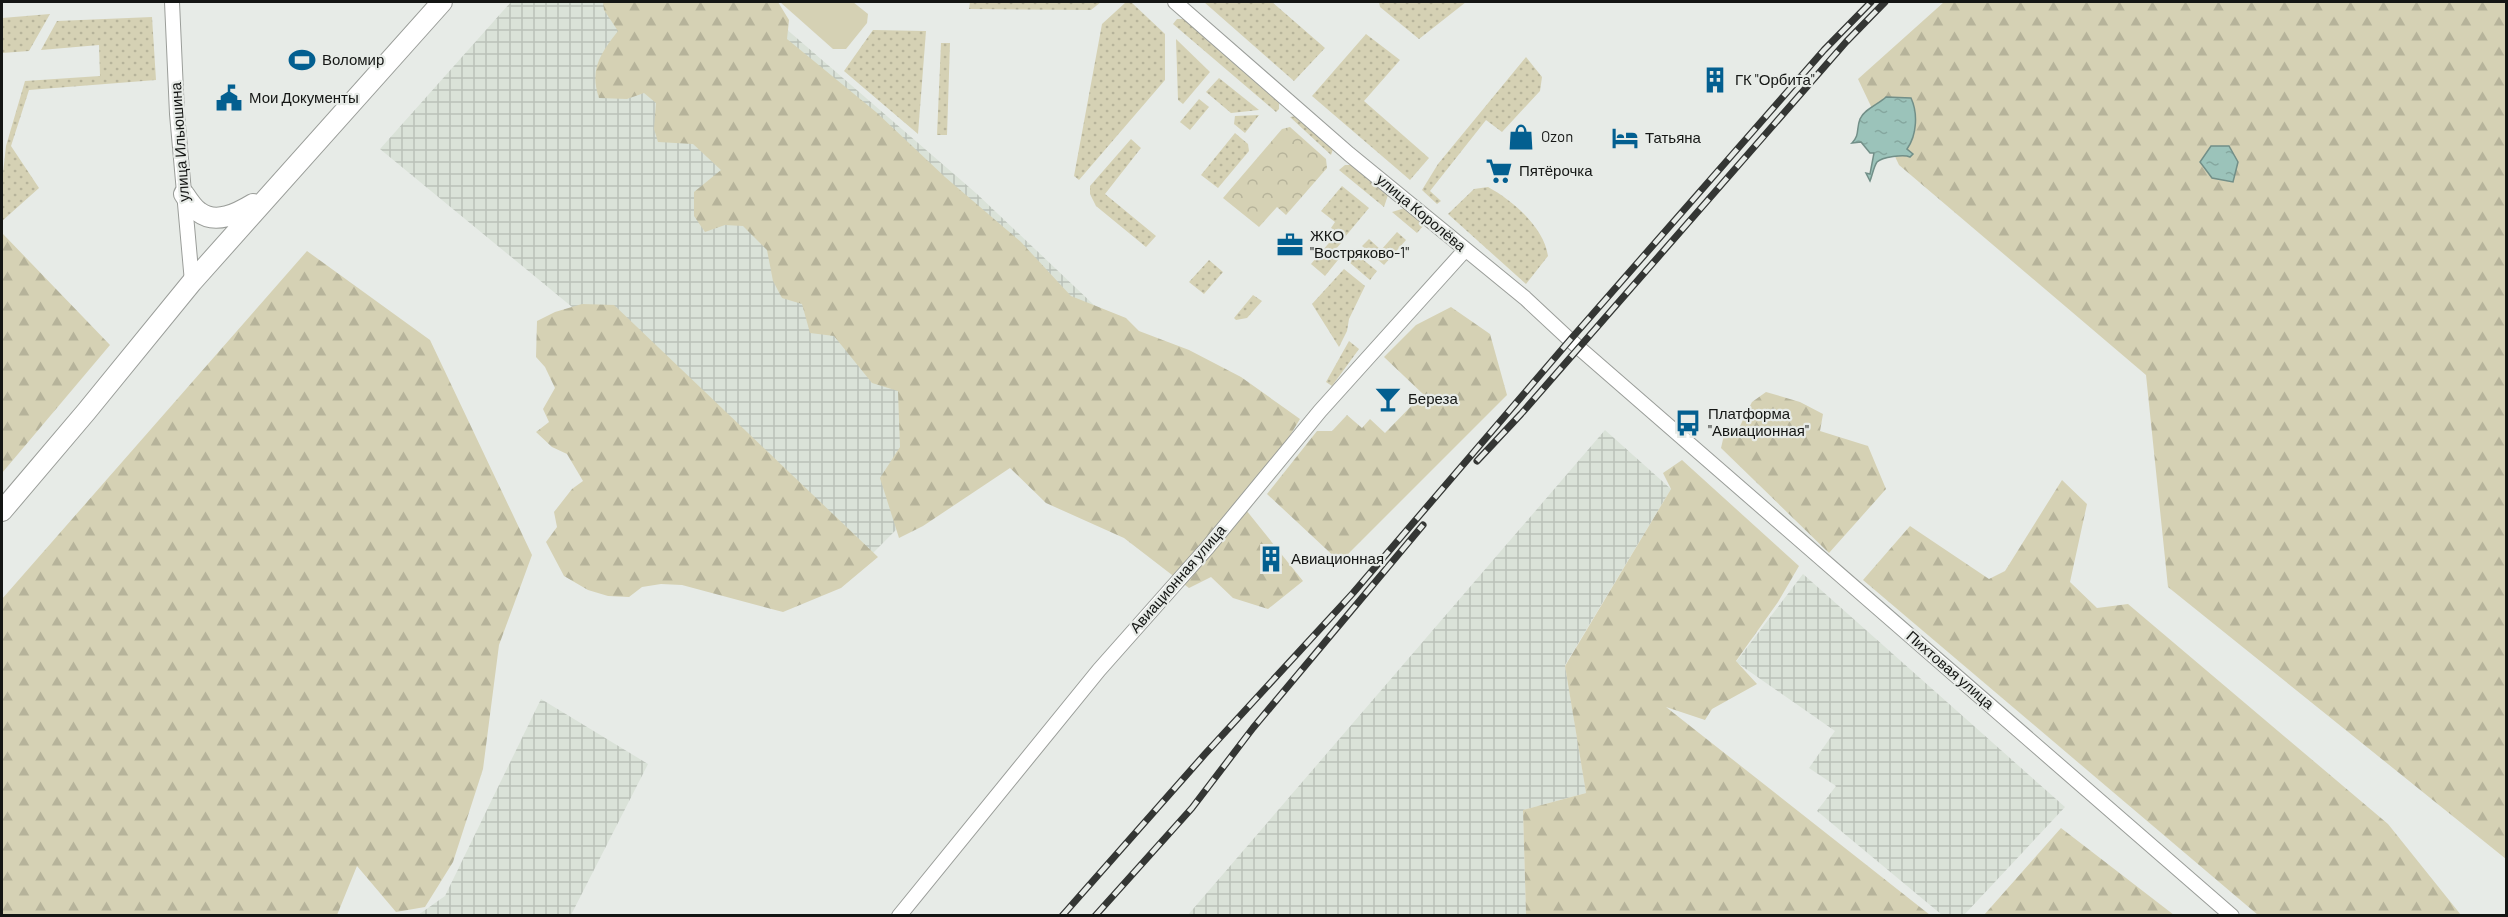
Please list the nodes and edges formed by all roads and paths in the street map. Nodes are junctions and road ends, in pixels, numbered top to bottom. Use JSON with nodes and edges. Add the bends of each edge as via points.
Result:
{"nodes":[{"id":1,"x":172,"y":2,"type":"edge"},
{"id":2,"x":442,"y":2,"type":"edge"},
{"id":3,"x":1175,"y":2,"type":"edge"},
{"id":4,"x":184,"y":194,"type":"junction"},
{"id":5,"x":268,"y":194,"type":"junction"},
{"id":6,"x":1465,"y":250,"type":"junction"},
{"id":7,"x":192,"y":282,"type":"junction"},
{"id":8,"x":1668,"y":424,"type":"joint"},
{"id":9,"x":2,"y":511,"type":"edge"},
{"id":10,"x":899,"y":915,"type":"edge"},
{"id":11,"x":2232,"y":915,"type":"edge"}],
"edges":[{"from":1,"to":4,"type":"street","name":"улица Ильюшина"},
{"from":2,"to":5,"type":"main road"},
{"from":3,"to":6,"type":"street","name":"улица Королёва"},
{"from":4,"to":5,"type":"main road","via":[[200,213],[222,217],[233,216]]},
{"from":4,"to":7,"type":"street","name":"улица Ильюшина"},
{"from":5,"to":7,"type":"main road"},
{"from":6,"to":8,"type":"street","name":"улица Королёва"},
{"from":6,"to":10,"type":"street","name":"Авиационная улица","via":[[1326,404],[1208,547],[1099,670]]},
{"from":7,"to":9,"type":"main road"},
{"from":8,"to":11,"type":"street","name":"Пихтовая улица"}]}
